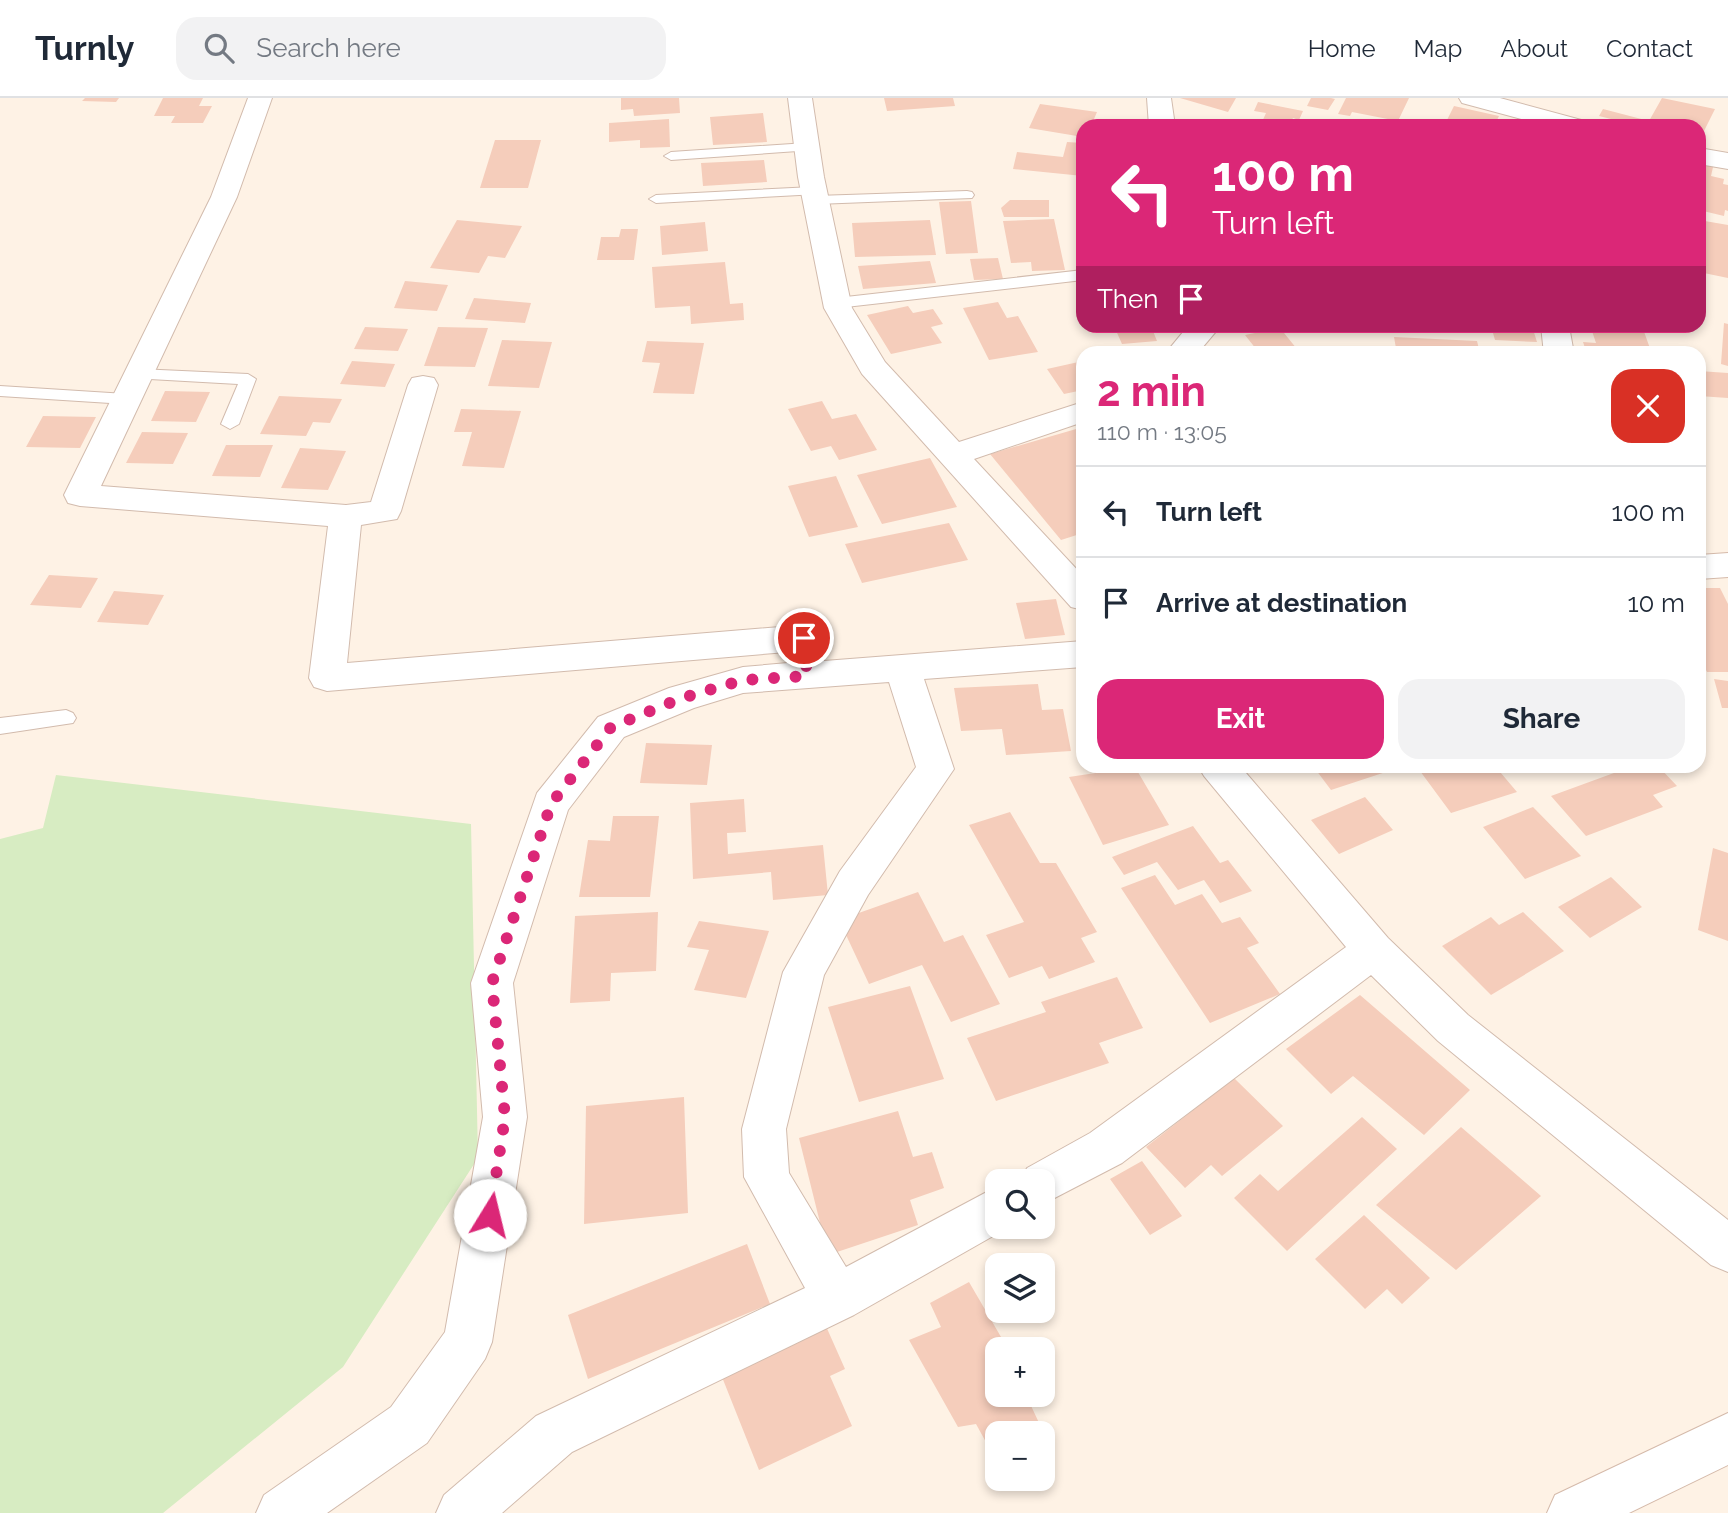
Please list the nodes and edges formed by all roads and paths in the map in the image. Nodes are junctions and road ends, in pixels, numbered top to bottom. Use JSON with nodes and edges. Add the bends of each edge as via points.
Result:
{"nodes":[{"id":1,"x":260,"y":98,"type":"edge"},
{"id":2,"x":800,"y":98,"type":"edge"},
{"id":3,"x":1159,"y":98,"type":"edge"},
{"id":4,"x":1471,"y":98,"type":"edge"},
{"id":5,"x":1161,"y":119,"type":"edge"},
{"id":6,"x":1536,"y":119,"type":"edge"},
{"id":7,"x":807,"y":147,"type":"junction"},
{"id":8,"x":671,"y":156,"type":"dead end"},
{"id":9,"x":1706,"y":157,"type":"edge"},
{"id":10,"x":1728,"y":161,"type":"edge"},
{"id":11,"x":814,"y":195,"type":"junction"},
{"id":12,"x":967,"y":195,"type":"dead end"},
{"id":13,"x":656,"y":199,"type":"dead end"},
{"id":14,"x":1076,"y":276,"type":"edge"},
{"id":15,"x":837,"y":303,"type":"junction"},
{"id":16,"x":424,"y":385,"type":"dead end"},
{"id":17,"x":132,"y":386,"type":"junction"},
{"id":18,"x":0,"y":391,"type":"edge"},
{"id":19,"x":1076,"y":414,"type":"edge"},
{"id":20,"x":230,"y":424,"type":"dead end"},
{"id":21,"x":955,"y":454,"type":"junction"},
{"id":22,"x":346,"y":516,"type":"junction"},
{"id":23,"x":1728,"y":565,"type":"edge"},
{"id":24,"x":1706,"y":567,"type":"edge"},
{"id":25,"x":1076,"y":590,"type":"edge"},
{"id":26,"x":1076,"y":655,"type":"edge"},
{"id":27,"x":902,"y":668,"type":"junction"},
{"id":28,"x":807,"y":676,"type":"junction"},
{"id":29,"x":66,"y":718,"type":"dead end"},
{"id":30,"x":0,"y":726,"type":"edge"},
{"id":31,"x":1223,"y":773,"type":"edge"},
{"id":32,"x":1373,"y":950,"type":"junction"},
{"id":33,"x":1055,"y":1176,"type":"edge"},
{"id":34,"x":985,"y":1216,"type":"edge"},
{"id":35,"x":1724,"y":1237,"type":"edge"},
{"id":36,"x":837,"y":1298,"type":"junction"},
{"id":37,"x":1728,"y":1438,"type":"edge"},
{"id":38,"x":282,"y":1513,"type":"edge"},
{"id":39,"x":462,"y":1513,"type":"edge"},
{"id":40,"x":1573,"y":1513,"type":"edge"}],
"edges":[{"from":1,"to":17,"type":"street","via":[[224,197]]},
{"from":2,"to":7,"type":"street"},
{"from":3,"to":5,"type":"street"},
{"from":4,"to":6,"type":"street"},
{"from":7,"to":8,"type":"lane"},
{"from":7,"to":11,"type":"street"},
{"from":9,"to":10,"type":"street"},
{"from":11,"to":12,"type":"lane"},
{"from":11,"to":13,"type":"lane"},
{"from":11,"to":15,"type":"street"},
{"from":14,"to":15,"type":"lane"},
{"from":15,"to":21,"type":"street","via":[[873,367]]},
{"from":16,"to":22,"type":"street","via":[[385,511]]},
{"from":17,"to":18,"type":"lane"},
{"from":17,"to":20,"type":"lane","via":[[248,379]]},
{"from":17,"to":22,"type":"street","via":[[80,495]]},
{"from":19,"to":21,"type":"street"},
{"from":21,"to":25,"type":"street"},
{"from":22,"to":28,"type":"street","via":[[327,678],[804,638]]},
{"from":23,"to":24,"type":"street"},
{"from":26,"to":27,"type":"street"},
{"from":27,"to":28,"type":"street"},
{"from":27,"to":36,"type":"street","via":[[935,769],[854,883],[804,972],[764,1129],[767,1177]]},
{"from":28,"to":38,"type":"street","via":[[743,680],[682,698],[611,727],[551,804],[492,983],[505,1117],[468,1342],[409,1425]]},
{"from":29,"to":30,"type":"lane"},
{"from":31,"to":32,"type":"street"},
{"from":32,"to":33,"type":"street","via":[[1106,1148]]},
{"from":32,"to":35,"type":"street","via":[[1453,1028]]},
{"from":34,"to":36,"type":"street"},
{"from":36,"to":39,"type":"street","via":[[554,1434]]},
{"from":37,"to":40,"type":"street"}]}
